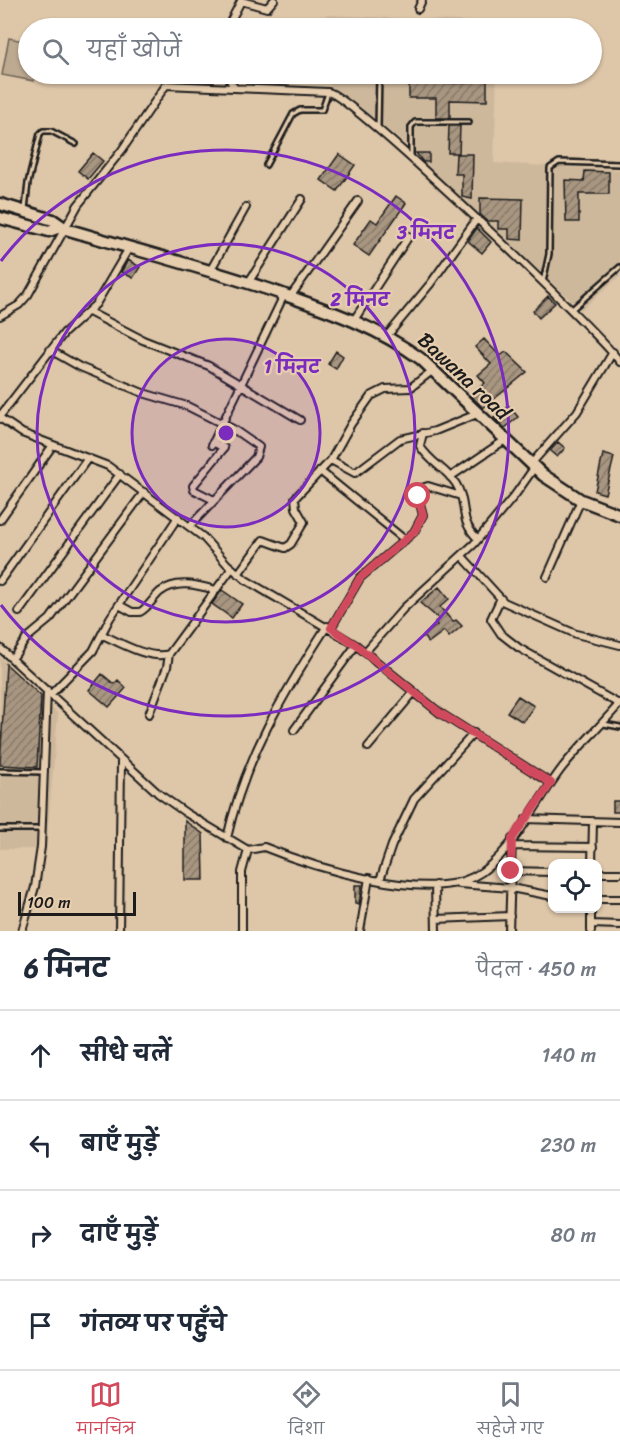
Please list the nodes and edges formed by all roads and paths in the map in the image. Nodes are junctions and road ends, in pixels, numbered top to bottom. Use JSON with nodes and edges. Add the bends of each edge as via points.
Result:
{"nodes":[{"id":1,"x":274,"y":0,"type":"edge"},
{"id":2,"x":422,"y":0,"type":"edge"},
{"id":3,"x":417,"y":9,"type":"dead end"},
{"id":4,"x":232,"y":18,"type":"edge"},
{"id":5,"x":172,"y":84,"type":"edge"},
{"id":6,"x":190,"y":84,"type":"edge"},
{"id":7,"x":232,"y":84,"type":"edge"},
{"id":8,"x":379,"y":84,"type":"edge"},
{"id":9,"x":234,"y":87,"type":"junction"},
{"id":10,"x":328,"y":92,"type":"junction"},
{"id":11,"x":469,"y":122,"type":"dead end"},
{"id":12,"x":378,"y":130,"type":"junction"},
{"id":13,"x":76,"y":144,"type":"dead end"},
{"id":14,"x":411,"y":159,"type":"junction"},
{"id":15,"x":620,"y":164,"type":"edge"},
{"id":16,"x":266,"y":165,"type":"dead end"},
{"id":17,"x":302,"y":199,"type":"dead end"},
{"id":18,"x":358,"y":201,"type":"dead end"},
{"id":19,"x":0,"y":204,"type":"edge"},
{"id":20,"x":246,"y":207,"type":"dead end"},
{"id":21,"x":25,"y":211,"type":"junction"},
{"id":22,"x":0,"y":218,"type":"edge"},
{"id":23,"x":476,"y":220,"type":"junction"},
{"id":24,"x":63,"y":228,"type":"junction"},
{"id":25,"x":409,"y":236,"type":"dead end"},
{"id":26,"x":129,"y":248,"type":"junction"},
{"id":27,"x":620,"y":267,"type":"edge"},
{"id":28,"x":210,"y":271,"type":"junction"},
{"id":29,"x":248,"y":283,"type":"junction"},
{"id":30,"x":543,"y":283,"type":"junction"},
{"id":31,"x":287,"y":296,"type":"junction"},
{"id":32,"x":572,"y":310,"type":"junction"},
{"id":33,"x":89,"y":312,"type":"junction"},
{"id":34,"x":0,"y":316,"type":"edge"},
{"id":35,"x":354,"y":320,"type":"junction"},
{"id":36,"x":387,"y":336,"type":"junction"},
{"id":37,"x":50,"y":351,"type":"junction"},
{"id":38,"x":613,"y":352,"type":"junction"},
{"id":39,"x":620,"y":362,"type":"edge"},
{"id":40,"x":432,"y":371,"type":"junction"},
{"id":41,"x":240,"y":384,"type":"junction"},
{"id":42,"x":477,"y":414,"type":"junction"},
{"id":43,"x":0,"y":417,"type":"edge"},
{"id":44,"x":300,"y":420,"type":"dead end"},
{"id":45,"x":222,"y":423,"type":"junction"},
{"id":46,"x":423,"y":433,"type":"junction"},
{"id":47,"x":505,"y":440,"type":"junction"},
{"id":48,"x":53,"y":445,"type":"junction"},
{"id":49,"x":88,"y":458,"type":"junction"},
{"id":50,"x":331,"y":460,"type":"junction"},
{"id":51,"x":532,"y":466,"type":"junction"},
{"id":52,"x":320,"y":471,"type":"junction"},
{"id":53,"x":120,"y":474,"type":"junction"},
{"id":54,"x":450,"y":477,"type":"junction"},
{"id":55,"x":144,"y":492,"type":"junction"},
{"id":56,"x":461,"y":496,"type":"junction"},
{"id":57,"x":581,"y":500,"type":"junction"},
{"id":58,"x":214,"y":501,"type":"junction"},
{"id":59,"x":620,"y":515,"type":"edge"},
{"id":60,"x":178,"y":517,"type":"junction"},
{"id":61,"x":0,"y":520,"type":"edge"},
{"id":62,"x":190,"y":526,"type":"junction"},
{"id":63,"x":478,"y":539,"type":"junction"},
{"id":64,"x":405,"y":540,"type":"junction"},
{"id":65,"x":462,"y":556,"type":"junction"},
{"id":66,"x":232,"y":568,"type":"junction"},
{"id":67,"x":238,"y":573,"type":"junction"},
{"id":68,"x":547,"y":576,"type":"dead end"},
{"id":69,"x":0,"y":581,"type":"edge"},
{"id":70,"x":215,"y":591,"type":"junction"},
{"id":71,"x":500,"y":600,"type":"junction"},
{"id":72,"x":119,"y":605,"type":"junction"},
{"id":73,"x":19,"y":612,"type":"dead end"},
{"id":74,"x":329,"y":627,"type":"junction"},
{"id":75,"x":103,"y":634,"type":"junction"},
{"id":76,"x":356,"y":645,"type":"junction"},
{"id":77,"x":620,"y":645,"type":"edge"},
{"id":78,"x":0,"y":648,"type":"edge"},
{"id":79,"x":365,"y":652,"type":"junction"},
{"id":80,"x":169,"y":654,"type":"junction"},
{"id":81,"x":12,"y":659,"type":"junction"},
{"id":82,"x":49,"y":692,"type":"junction"},
{"id":83,"x":414,"y":692,"type":"junction"},
{"id":84,"x":620,"y":703,"type":"edge"},
{"id":85,"x":149,"y":714,"type":"dead end"},
{"id":86,"x":602,"y":723,"type":"junction"},
{"id":87,"x":620,"y":727,"type":"edge"},
{"id":88,"x":294,"y":730,"type":"dead end"},
{"id":89,"x":474,"y":733,"type":"junction"},
{"id":90,"x":368,"y":747,"type":"dead end"},
{"id":91,"x":121,"y":762,"type":"junction"},
{"id":92,"x":0,"y":771,"type":"edge"},
{"id":93,"x":43,"y":772,"type":"junction"},
{"id":94,"x":551,"y":783,"type":"junction"},
{"id":95,"x":526,"y":819,"type":"junction"},
{"id":96,"x":593,"y":822,"type":"junction"},
{"id":97,"x":620,"y":822,"type":"edge"},
{"id":98,"x":0,"y":829,"type":"edge"},
{"id":99,"x":41,"y":829,"type":"junction"},
{"id":100,"x":227,"y":838,"type":"junction"},
{"id":101,"x":512,"y":843,"type":"junction"},
{"id":102,"x":593,"y":847,"type":"junction"},
{"id":103,"x":248,"y":850,"type":"junction"},
{"id":104,"x":592,"y":859,"type":"edge"},
{"id":105,"x":511,"y":871,"type":"junction"},
{"id":106,"x":548,"y":872,"type":"edge"},
{"id":107,"x":602,"y":873,"type":"edge"},
{"id":108,"x":620,"y":873,"type":"edge"},
{"id":109,"x":369,"y":878,"type":"junction"},
{"id":110,"x":380,"y":880,"type":"junction"},
{"id":111,"x":456,"y":883,"type":"junction"},
{"id":112,"x":435,"y":885,"type":"junction"},
{"id":113,"x":511,"y":888,"type":"junction"},
{"id":114,"x":548,"y":895,"type":"edge"},
{"id":115,"x":602,"y":899,"type":"edge"},
{"id":116,"x":620,"y":899,"type":"edge"},
{"id":117,"x":510,"y":916,"type":"junction"},
{"id":118,"x":436,"y":919,"type":"junction"},
{"id":119,"x":620,"y":925,"type":"edge"},
{"id":120,"x":591,"y":928,"type":"edge"},
{"id":121,"x":22,"y":931,"type":"edge"},
{"id":122,"x":119,"y":931,"type":"edge"},
{"id":123,"x":242,"y":931,"type":"edge"},
{"id":124,"x":360,"y":931,"type":"edge"},
{"id":125,"x":436,"y":931,"type":"edge"},
{"id":126,"x":509,"y":931,"type":"edge"}],
"edges":[{"from":1,"to":4,"type":"street","via":[[267,8],[241,1]]},
{"from":2,"to":3,"type":"street"},
{"from":5,"to":24,"type":"street","via":[[164,86]]},
{"from":6,"to":9,"type":"street"},
{"from":7,"to":9,"type":"street"},
{"from":8,"to":12,"type":"lane"},
{"from":9,"to":10,"type":"street"},
{"from":10,"to":12,"type":"street","via":[[335,93]]},
{"from":10,"to":16,"type":"lane","via":[[322,110],[293,114]]},
{"from":11,"to":14,"type":"lane","via":[[414,122]]},
{"from":12,"to":14,"type":"street"},
{"from":13,"to":21,"type":"lane","via":[[51,131],[40,134]]},
{"from":14,"to":23,"type":"street"},
{"from":15,"to":30,"type":"lane","via":[[559,162],[550,168],[549,254]]},
{"from":17,"to":29,"type":"street"},
{"from":18,"to":31,"type":"street"},
{"from":19,"to":21,"type":"main road","name":"Bawana road"},
{"from":20,"to":28,"type":"street"},
{"from":21,"to":24,"type":"main road","name":"Bawana road","via":[[53,220]]},
{"from":22,"to":24,"type":"main road","name":"Bawana road","via":[[49,231]]},
{"from":23,"to":30,"type":"street"},
{"from":23,"to":36,"type":"street"},
{"from":24,"to":26,"type":"main road","name":"Bawana road"},
{"from":24,"to":34,"type":"street","via":[[28,295]]},
{"from":25,"to":35,"type":"street"},
{"from":26,"to":28,"type":"main road","name":"Bawana road"},
{"from":26,"to":33,"type":"street"},
{"from":27,"to":32,"type":"lane"},
{"from":28,"to":29,"type":"main road","name":"Bawana road"},
{"from":29,"to":31,"type":"main road","name":"Bawana road"},
{"from":30,"to":32,"type":"street"},
{"from":31,"to":35,"type":"main road","name":"Bawana road"},
{"from":31,"to":41,"type":"street"},
{"from":32,"to":38,"type":"street"},
{"from":33,"to":37,"type":"street"},
{"from":33,"to":41,"type":"street","via":[[142,340],[203,363]]},
{"from":35,"to":36,"type":"main road","name":"Bawana road"},
{"from":36,"to":40,"type":"main road","name":"Bawana road"},
{"from":37,"to":43,"type":"street"},
{"from":37,"to":45,"type":"street","via":[[80,367]]},
{"from":38,"to":39,"type":"street"},
{"from":38,"to":51,"type":"street","via":[[577,412]]},
{"from":40,"to":42,"type":"main road","name":"Bawana road"},
{"from":40,"to":50,"type":"street","via":[[410,388],[385,389],[371,396]]},
{"from":41,"to":44,"type":"street"},
{"from":41,"to":45,"type":"street"},
{"from":42,"to":46,"type":"street"},
{"from":42,"to":47,"type":"main road","name":"Bawana road"},
{"from":43,"to":48,"type":"street","via":[[15,430]]},
{"from":45,"to":58,"type":"street","via":[[212,444],[224,448],[193,486]]},
{"from":45,"to":58,"type":"street","via":[[260,449]]},
{"from":46,"to":50,"type":"street","via":[[400,439],[355,473]]},
{"from":46,"to":54,"type":"street","via":[[420,446],[426,456]]},
{"from":47,"to":51,"type":"main road","name":"Bawana road"},
{"from":47,"to":54,"type":"street"},
{"from":48,"to":49,"type":"street"},
{"from":48,"to":61,"type":"street"},
{"from":49,"to":53,"type":"street"},
{"from":49,"to":69,"type":"street"},
{"from":50,"to":52,"type":"street"},
{"from":51,"to":57,"type":"main road","name":"Bawana road"},
{"from":51,"to":63,"type":"street","via":[[515,495]]},
{"from":52,"to":64,"type":"street"},
{"from":52,"to":67,"type":"street","via":[[295,498],[304,524],[291,544],[285,548],[262,540]]},
{"from":53,"to":55,"type":"street"},
{"from":53,"to":73,"type":"street"},
{"from":54,"to":56,"type":"street"},
{"from":55,"to":60,"type":"street"},
{"from":55,"to":81,"type":"street","via":[[50,619],[27,638]]},
{"from":56,"to":63,"type":"street","via":[[465,524]]},
{"from":56,"to":64,"type":"street","via":[[428,486],[422,488],[419,500],[423,515]]},
{"from":57,"to":59,"type":"main road","name":"Bawana road"},
{"from":57,"to":68,"type":"street"},
{"from":58,"to":62,"type":"street"},
{"from":60,"to":62,"type":"street"},
{"from":60,"to":72,"type":"street"},
{"from":62,"to":66,"type":"street"},
{"from":63,"to":65,"type":"street"},
{"from":64,"to":74,"type":"street","via":[[360,578]]},
{"from":65,"to":71,"type":"street"},
{"from":65,"to":79,"type":"street","via":[[404,608]]},
{"from":66,"to":67,"type":"street"},
{"from":66,"to":70,"type":"street"},
{"from":67,"to":74,"type":"street"},
{"from":70,"to":72,"type":"street","via":[[182,584],[161,592],[141,612]]},
{"from":70,"to":80,"type":"street"},
{"from":71,"to":77,"type":"street","via":[[576,634]]},
{"from":71,"to":84,"type":"street","via":[[491,619],[501,634],[519,648]]},
{"from":72,"to":75,"type":"street"},
{"from":74,"to":76,"type":"street"},
{"from":74,"to":100,"type":"street","via":[[269,719],[234,805]]},
{"from":75,"to":80,"type":"street","via":[[134,648]]},
{"from":75,"to":82,"type":"street","via":[[93,651]]},
{"from":76,"to":79,"type":"street"},
{"from":76,"to":88,"type":"street"},
{"from":78,"to":81,"type":"street"},
{"from":79,"to":83,"type":"street"},
{"from":80,"to":85,"type":"street"},
{"from":81,"to":82,"type":"street"},
{"from":82,"to":91,"type":"street"},
{"from":82,"to":93,"type":"street"},
{"from":83,"to":89,"type":"street"},
{"from":83,"to":90,"type":"street"},
{"from":84,"to":86,"type":"street"},
{"from":86,"to":87,"type":"lane"},
{"from":86,"to":94,"type":"street"},
{"from":89,"to":94,"type":"street"},
{"from":89,"to":110,"type":"street","via":[[414,799]]},
{"from":91,"to":100,"type":"street","via":[[186,813]]},
{"from":91,"to":122,"type":"street"},
{"from":92,"to":93,"type":"lane"},
{"from":93,"to":99,"type":"street"},
{"from":94,"to":95,"type":"street"},
{"from":95,"to":96,"type":"street"},
{"from":95,"to":101,"type":"street"},
{"from":96,"to":97,"type":"street"},
{"from":96,"to":102,"type":"street"},
{"from":98,"to":99,"type":"lane"},
{"from":99,"to":121,"type":"street","via":[[35,887]]},
{"from":100,"to":103,"type":"street"},
{"from":101,"to":102,"type":"street"},
{"from":101,"to":105,"type":"street"},
{"from":101,"to":111,"type":"street","via":[[485,870]]},
{"from":102,"to":104,"type":"street"},
{"from":103,"to":109,"type":"street","via":[[264,848],[329,871]]},
{"from":103,"to":123,"type":"street","via":[[242,872]]},
{"from":105,"to":106,"type":"street"},
{"from":105,"to":113,"type":"street"},
{"from":107,"to":108,"type":"street"},
{"from":109,"to":110,"type":"street"},
{"from":109,"to":124,"type":"street"},
{"from":110,"to":112,"type":"street"},
{"from":111,"to":112,"type":"street"},
{"from":111,"to":113,"type":"street"},
{"from":112,"to":118,"type":"street"},
{"from":113,"to":114,"type":"street"},
{"from":113,"to":117,"type":"street"},
{"from":115,"to":116,"type":"street"},
{"from":117,"to":118,"type":"street"},
{"from":117,"to":126,"type":"street"},
{"from":118,"to":125,"type":"street"},
{"from":119,"to":120,"type":"street"}]}
